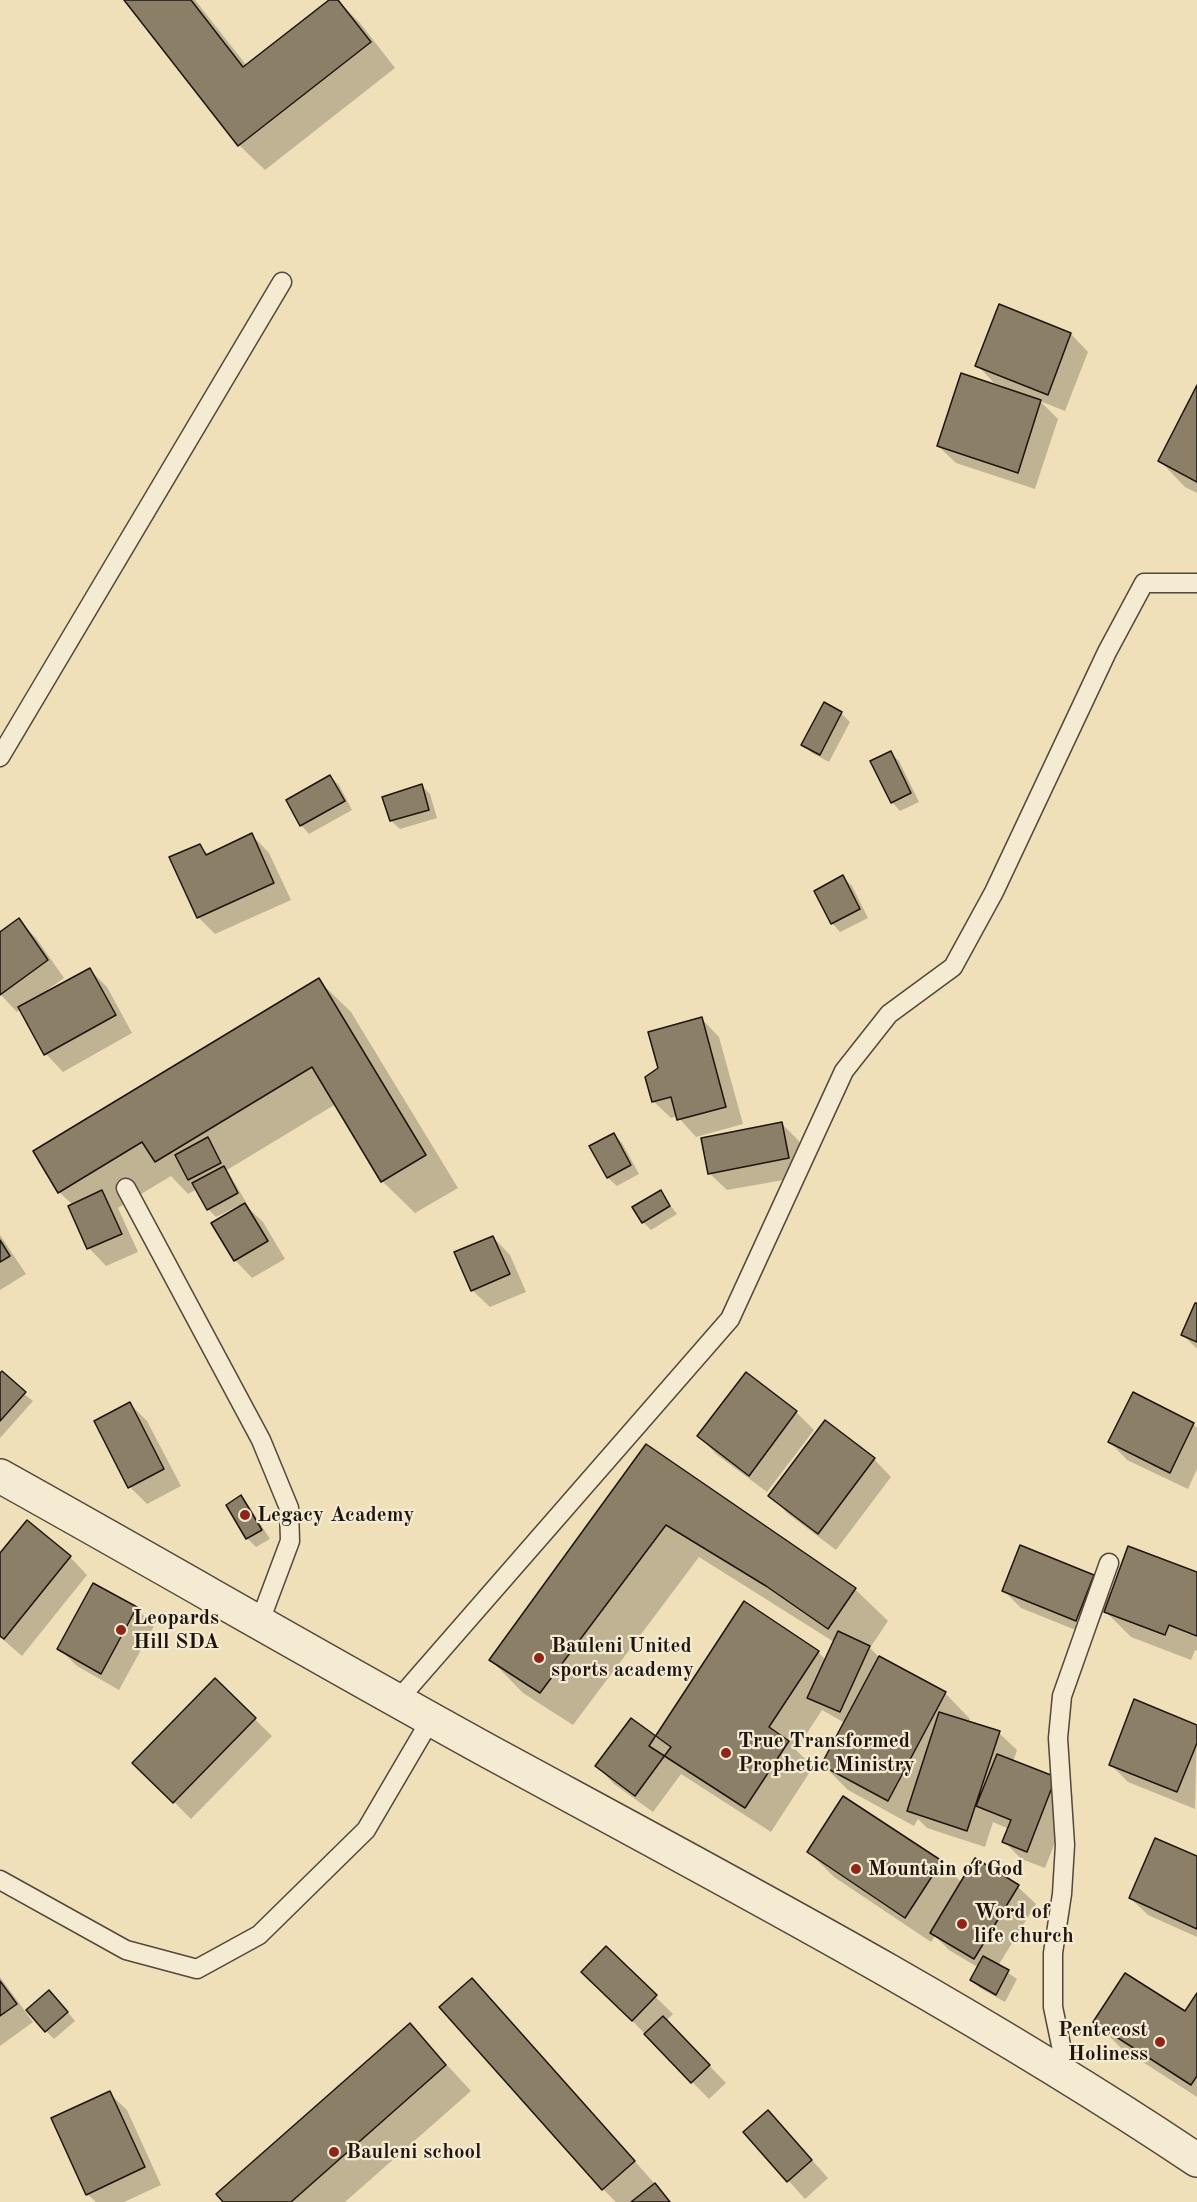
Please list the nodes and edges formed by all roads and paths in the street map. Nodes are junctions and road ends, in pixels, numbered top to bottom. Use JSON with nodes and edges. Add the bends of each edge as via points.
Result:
{"nodes":[{"id":1,"x":282,"y":282,"type":"dead end"},
{"id":2,"x":1197,"y":583,"type":"edge"},
{"id":3,"x":0,"y":757,"type":"edge"},
{"id":4,"x":126,"y":1188,"type":"dead end"},
{"id":5,"x":0,"y":1476,"type":"edge"},
{"id":6,"x":1109,"y":1563,"type":"dead end"},
{"id":7,"x":260,"y":1622,"type":"junction"},
{"id":8,"x":397,"y":1701,"type":"junction"},
{"id":9,"x":431,"y":1719,"type":"junction"},
{"id":10,"x":0,"y":1880,"type":"edge"},
{"id":11,"x":1067,"y":2074,"type":"junction"},
{"id":12,"x":1197,"y":2160,"type":"edge"}],
"edges":[{"from":1,"to":3,"type":"lane"},
{"from":2,"to":8,"type":"lane","via":[[1144,583],[1107,652],[994,892],[953,967],[889,1014],[844,1071],[730,1319]]},
{"from":4,"to":7,"type":"lane","via":[[261,1440],[289,1508],[290,1541]]},
{"from":5,"to":7,"type":"street"},
{"from":6,"to":11,"type":"lane","via":[[1062,1696],[1058,1738],[1065,1845],[1053,1953],[1053,2007]]},
{"from":7,"to":8,"type":"street"},
{"from":8,"to":9,"type":"street"},
{"from":9,"to":10,"type":"lane","via":[[366,1830],[260,1935],[197,1969],[126,1950]]},
{"from":9,"to":11,"type":"street","via":[[904,1978]]},
{"from":11,"to":12,"type":"street"}]}
